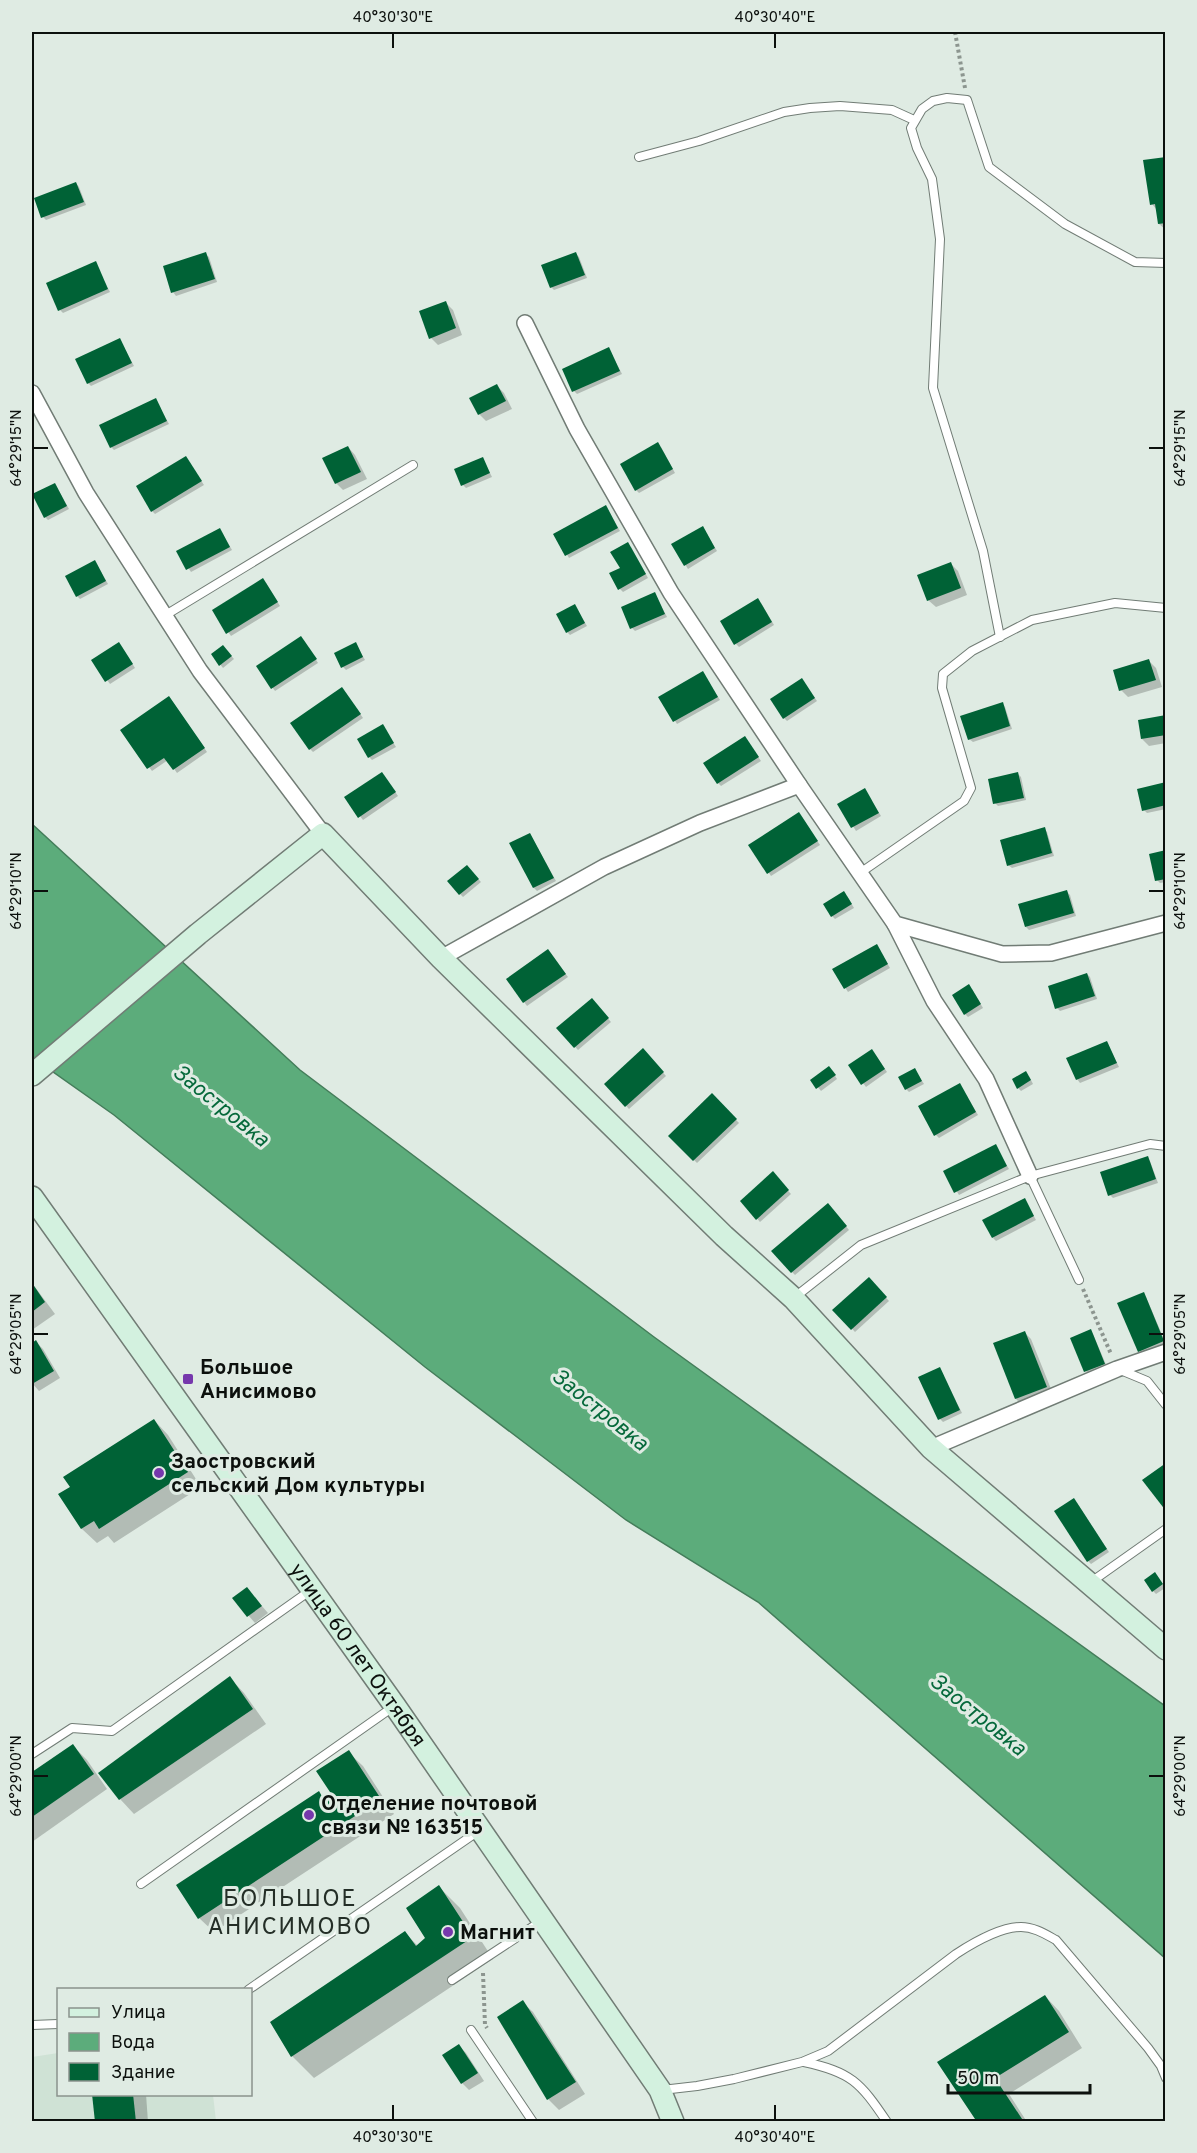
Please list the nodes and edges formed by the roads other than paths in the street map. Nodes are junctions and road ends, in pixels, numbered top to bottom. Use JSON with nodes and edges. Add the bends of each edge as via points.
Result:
{"nodes":[{"id":1,"x":914,"y":120,"type":"junction"},
{"id":2,"x":639,"y":157,"type":"dead end"},
{"id":3,"x":1166,"y":263,"type":"edge"},
{"id":4,"x":525,"y":323,"type":"dead end"},
{"id":5,"x":32,"y":393,"type":"edge"},
{"id":6,"x":413,"y":465,"type":"dead end"},
{"id":7,"x":1166,"y":608,"type":"edge"},
{"id":8,"x":164,"y":616,"type":"junction"},
{"id":9,"x":1000,"y":637,"type":"junction"},
{"id":10,"x":800,"y":785,"type":"junction"},
{"id":11,"x":323,"y":834,"type":"junction"},
{"id":12,"x":860,"y":873,"type":"junction"},
{"id":13,"x":1166,"y":923,"type":"edge"},
{"id":14,"x":895,"y":924,"type":"junction"},
{"id":15,"x":441,"y":958,"type":"junction"},
{"id":16,"x":32,"y":1075,"type":"edge"},
{"id":17,"x":1166,"y":1146,"type":"edge"},
{"id":18,"x":1030,"y":1176,"type":"junction"},
{"id":19,"x":32,"y":1197,"type":"edge"},
{"id":20,"x":1079,"y":1280,"type":"road end"},
{"id":21,"x":794,"y":1298,"type":"junction"},
{"id":22,"x":1166,"y":1352,"type":"edge"},
{"id":23,"x":1117,"y":1369,"type":"junction"},
{"id":24,"x":1166,"y":1405,"type":"edge"},
{"id":25,"x":931,"y":1448,"type":"junction"},
{"id":26,"x":1166,"y":1529,"type":"edge"},
{"id":27,"x":1090,"y":1583,"type":"junction"},
{"id":28,"x":312,"y":1589,"type":"junction"},
{"id":29,"x":1166,"y":1649,"type":"edge"},
{"id":30,"x":395,"y":1706,"type":"junction"},
{"id":31,"x":32,"y":1754,"type":"edge"},
{"id":32,"x":481,"y":1829,"type":"junction"},
{"id":33,"x":141,"y":1884,"type":"dead end"},
{"id":34,"x":542,"y":1921,"type":"junction"},
{"id":35,"x":452,"y":1980,"type":"dead end"},
{"id":36,"x":249,"y":1988,"type":"edge"},
{"id":37,"x":57,"y":2024,"type":"edge"},
{"id":38,"x":32,"y":2025,"type":"edge"},
{"id":39,"x":471,"y":2030,"type":"dead end"},
{"id":40,"x":802,"y":2062,"type":"junction"},
{"id":41,"x":1166,"y":2078,"type":"edge"},
{"id":42,"x":660,"y":2090,"type":"junction"},
{"id":43,"x":534,"y":2121,"type":"edge"},
{"id":44,"x":673,"y":2121,"type":"edge"},
{"id":45,"x":887,"y":2121,"type":"edge"}],
"edges":[{"from":1,"to":2,"type":"lane","via":[[892,110],[810,108],[784,112]]},
{"from":1,"to":3,"type":"lane","via":[[933,101],[967,100],[989,167],[1075,230],[1135,262]]},
{"from":1,"to":9,"type":"lane","via":[[911,128],[917,148],[932,178],[940,239],[933,388],[983,551]]},
{"from":4,"to":10,"type":"street","via":[[577,429],[671,593]]},
{"from":5,"to":8,"type":"street","via":[[86,492]]},
{"from":6,"to":8,"type":"lane"},
{"from":7,"to":9,"type":"lane","via":[[1115,603],[1032,620]]},
{"from":8,"to":11,"type":"street","via":[[200,671]]},
{"from":9,"to":12,"type":"lane","via":[[972,651],[943,674],[942,688],[970,788],[964,801]]},
{"from":10,"to":12,"type":"street"},
{"from":10,"to":15,"type":"street","via":[[700,823],[604,867]]},
{"from":11,"to":15,"type":"street"},
{"from":11,"to":16,"type":"street"},
{"from":12,"to":14,"type":"street"},
{"from":13,"to":14,"type":"street","via":[[1051,953],[1012,954]]},
{"from":14,"to":18,"type":"street","via":[[934,1001],[986,1079]]},
{"from":15,"to":21,"type":"street","via":[[716,1228]]},
{"from":17,"to":18,"type":"lane","via":[[1150,1144]]},
{"from":18,"to":20,"type":"lane"},
{"from":18,"to":21,"type":"lane","via":[[861,1245]]},
{"from":19,"to":28,"type":"street","name":"улица 60 лет Октября"},
{"from":21,"to":25,"type":"street"},
{"from":22,"to":23,"type":"street"},
{"from":23,"to":24,"type":"lane","via":[[1147,1381]]},
{"from":23,"to":25,"type":"street"},
{"from":25,"to":27,"type":"street"},
{"from":26,"to":27,"type":"lane"},
{"from":27,"to":29,"type":"street"},
{"from":28,"to":30,"type":"street","name":"улица 60 лет Октября"},
{"from":28,"to":31,"type":"lane","via":[[112,1731],[72,1728]]},
{"from":30,"to":32,"type":"street","name":"улица 60 лет Октября"},
{"from":30,"to":33,"type":"lane"},
{"from":32,"to":34,"type":"street","name":"улица 60 лет Октября"},
{"from":32,"to":36,"type":"lane"},
{"from":34,"to":35,"type":"lane"},
{"from":34,"to":42,"type":"street","name":"улица 60 лет Октября"},
{"from":37,"to":38,"type":"lane"},
{"from":39,"to":43,"type":"lane"},
{"from":40,"to":41,"type":"lane","via":[[828,2051],[956,1954],[977,1941],[1020,1927],[1056,1940],[1148,2048]]},
{"from":40,"to":42,"type":"lane","via":[[734,2079]]},
{"from":40,"to":45,"type":"lane","via":[[831,2068],[856,2082]]},
{"from":42,"to":44,"type":"street","name":"улица 60 лет Октября"}]}
